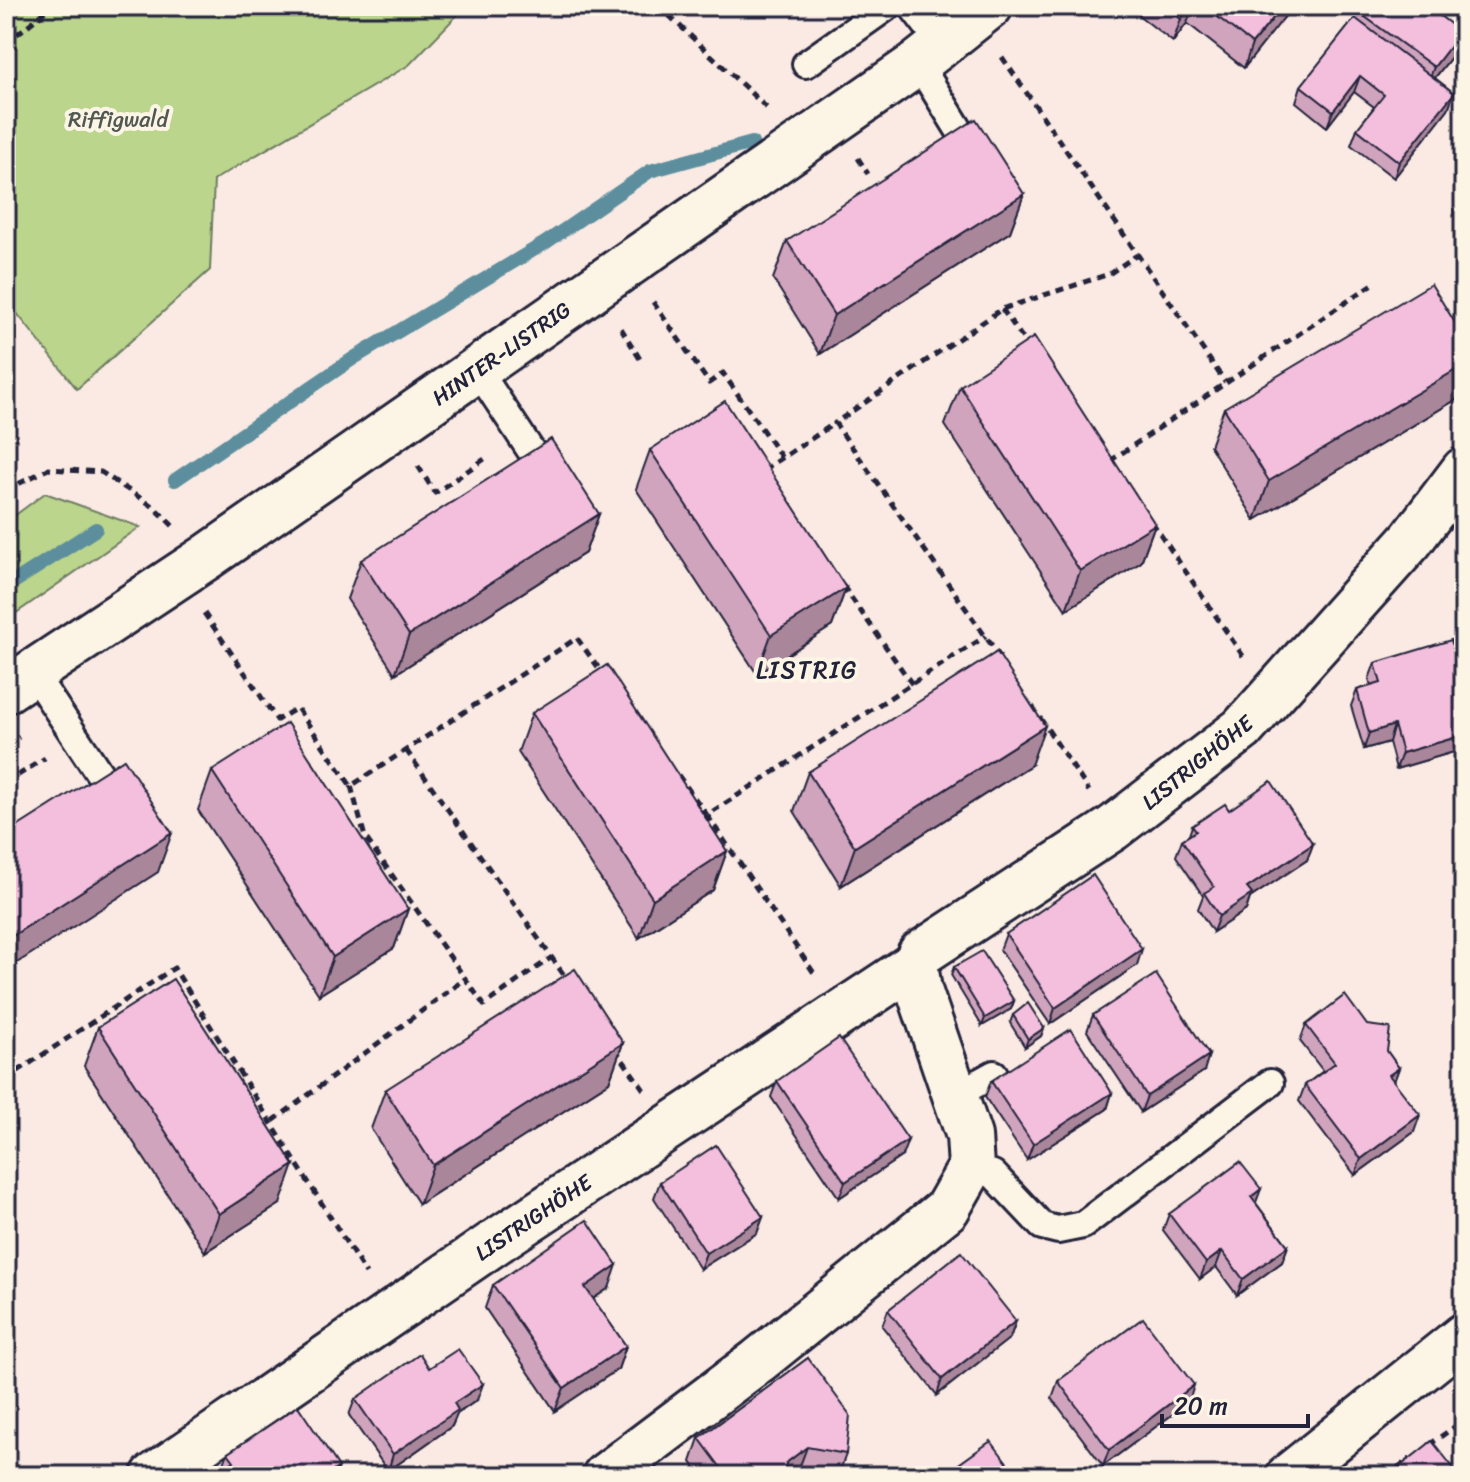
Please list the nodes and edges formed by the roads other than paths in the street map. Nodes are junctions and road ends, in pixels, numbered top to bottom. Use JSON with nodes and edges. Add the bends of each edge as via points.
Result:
{"nodes":[{"id":1,"x":888,"y":6,"type":"edge"},
{"id":2,"x":912,"y":6,"type":"edge"},
{"id":3,"x":990,"y":6,"type":"edge"},
{"id":4,"x":930,"y":54,"type":"junction"},
{"id":5,"x":806,"y":64,"type":"dead end"},
{"id":6,"x":984,"y":171,"type":"edge"},
{"id":7,"x":477,"y":369,"type":"junction"},
{"id":8,"x":543,"y":469,"type":"edge"},
{"id":9,"x":1464,"y":470,"type":"edge"},
{"id":10,"x":19,"y":681,"type":"edge"},
{"id":11,"x":111,"y":791,"type":"edge"},
{"id":12,"x":915,"y":964,"type":"junction"},
{"id":13,"x":1270,"y":1083,"type":"dead end"},
{"id":14,"x":971,"y":1167,"type":"junction"},
{"id":15,"x":1464,"y":1336,"type":"edge"},
{"id":16,"x":154,"y":1476,"type":"edge"},
{"id":17,"x":605,"y":1476,"type":"edge"},
{"id":18,"x":1289,"y":1476,"type":"edge"}],
"edges":[{"from":1,"to":5,"type":"lane"},
{"from":2,"to":4,"type":"lane"},
{"from":3,"to":4,"type":"street","name":"HINTER-LISTRIG"},
{"from":4,"to":6,"type":"lane"},
{"from":4,"to":7,"type":"street","name":"HINTER-LISTRIG"},
{"from":7,"to":8,"type":"lane"},
{"from":7,"to":10,"type":"street","name":"HINTER-LISTRIG"},
{"from":9,"to":12,"type":"street","name":"LISTRIGHÖHE","via":[[1411,540],[1242,729],[1113,828],[928,946]]},
{"from":10,"to":11,"type":"lane"},
{"from":12,"to":14,"type":"street","via":[[919,990],[976,1084]]},
{"from":12,"to":16,"type":"street","name":"LISTRIGHÖHE"},
{"from":13,"to":14,"type":"lane","via":[[1083,1225],[1058,1230],[1042,1226],[993,1174]]},
{"from":14,"to":17,"type":"street","via":[[947,1209]]},
{"from":15,"to":18,"type":"street"}]}
